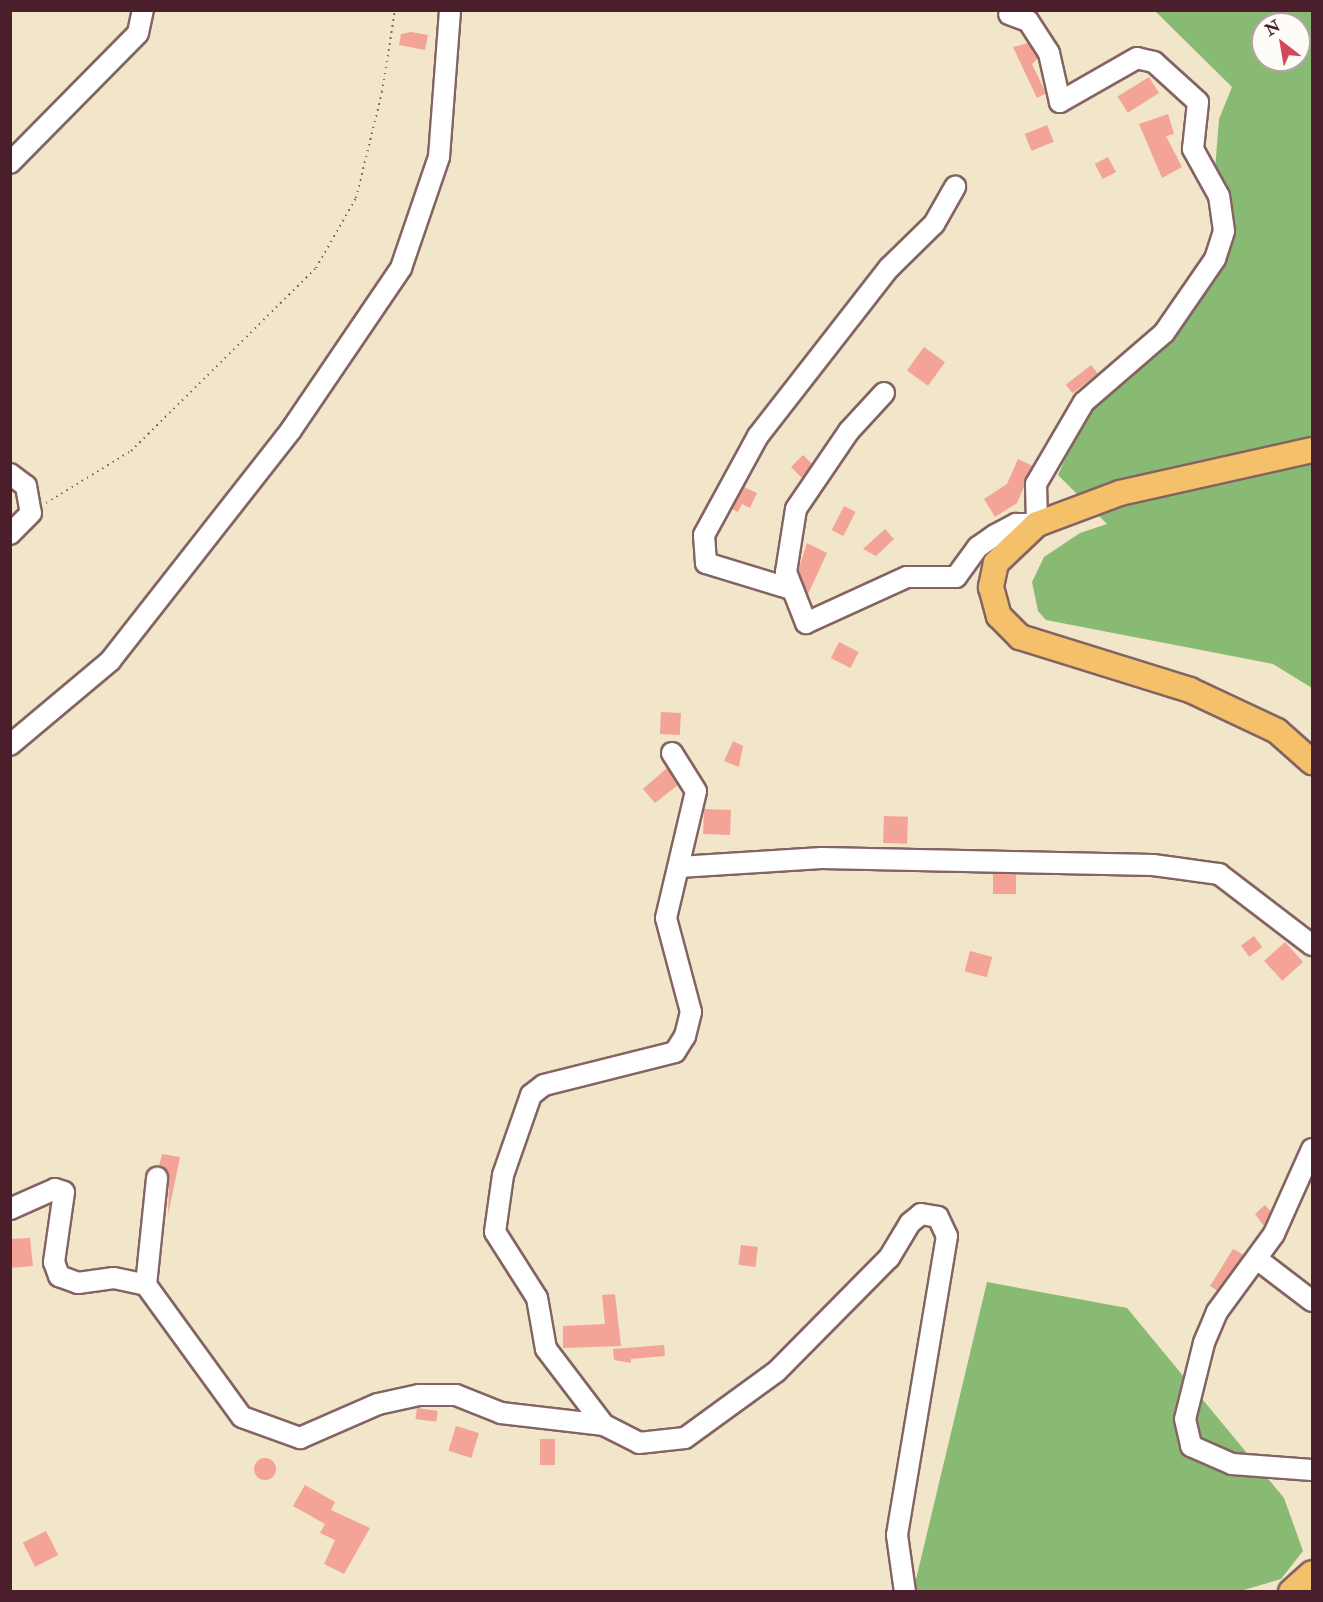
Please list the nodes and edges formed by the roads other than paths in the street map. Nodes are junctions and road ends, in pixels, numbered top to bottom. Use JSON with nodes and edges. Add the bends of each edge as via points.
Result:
{"nodes":[{"id":1,"x":143,"y":10,"type":"edge"},
{"id":2,"x":450,"y":10,"type":"edge"},
{"id":3,"x":1009,"y":14,"type":"dead end"},
{"id":4,"x":10,"y":163,"type":"edge"},
{"id":5,"x":955,"y":187,"type":"dead end"},
{"id":6,"x":884,"y":393,"type":"dead end"},
{"id":7,"x":1312,"y":450,"type":"edge"},
{"id":8,"x":1312,"y":464,"type":"edge"},
{"id":9,"x":10,"y":474,"type":"edge"},
{"id":10,"x":1037,"y":524,"type":"junction"},
{"id":11,"x":10,"y":534,"type":"edge"},
{"id":12,"x":791,"y":588,"type":"junction"},
{"id":13,"x":1312,"y":743,"type":"edge"},
{"id":14,"x":10,"y":745,"type":"edge"},
{"id":15,"x":672,"y":753,"type":"dead end"},
{"id":16,"x":1312,"y":762,"type":"edge"},
{"id":17,"x":679,"y":867,"type":"junction"},
{"id":18,"x":1312,"y":945,"type":"edge"},
{"id":19,"x":1312,"y":1149,"type":"edge"},
{"id":20,"x":157,"y":1178,"type":"dead end"},
{"id":21,"x":10,"y":1209,"type":"edge"},
{"id":22,"x":1257,"y":1259,"type":"junction"},
{"id":23,"x":146,"y":1285,"type":"junction"},
{"id":24,"x":1312,"y":1301,"type":"edge"},
{"id":25,"x":604,"y":1425,"type":"junction"},
{"id":26,"x":1312,"y":1470,"type":"edge"},
{"id":27,"x":1312,"y":1573,"type":"edge"},
{"id":28,"x":905,"y":1592,"type":"edge"},
{"id":29,"x":1291,"y":1592,"type":"edge"}],
"edges":[{"from":1,"to":4,"type":"street","via":[[138,33]]},
{"from":2,"to":14,"type":"street","via":[[439,157],[401,268],[291,430],[110,662]]},
{"from":3,"to":10,"type":"street","via":[[1028,21],[1049,53],[1059,102],[1137,58],[1154,62],[1197,102],[1193,148],[1219,196],[1224,231],[1195,293],[1164,333],[1084,402],[1036,484]]},
{"from":5,"to":12,"type":"street","via":[[934,224],[889,268],[758,436],[704,535],[706,563]]},
{"from":6,"to":12,"type":"street","via":[[849,431],[796,509],[786,550]]},
{"from":7,"to":10,"type":"main road","via":[[1120,493]]},
{"from":8,"to":13,"type":"main road","via":[[1146,499],[1061,525],[1012,557],[1004,583],[1007,606],[1017,620],[1228,690]]},
{"from":9,"to":11,"type":"street","via":[[26,486],[31,513]]},
{"from":10,"to":12,"type":"street","via":[[1016,524],[995,535],[978,547],[956,577],[907,577],[806,623]]},
{"from":10,"to":16,"type":"main road","via":[[1009,545],[992,575],[993,601],[1008,630],[1190,690],[1277,731]]},
{"from":15,"to":17,"type":"street","via":[[696,791]]},
{"from":17,"to":18,"type":"street","via":[[822,858],[1153,865],[1219,874]]},
{"from":17,"to":25,"type":"street","via":[[666,918],[692,1012],[686,1036],[675,1052],[544,1085],[531,1095],[503,1175],[495,1232],[537,1298],[546,1349]]},
{"from":19,"to":22,"type":"street","via":[[1274,1234]]},
{"from":20,"to":23,"type":"street"},
{"from":21,"to":23,"type":"street","via":[[55,1189],[63,1192],[54,1262],[59,1276]]},
{"from":22,"to":24,"type":"street"},
{"from":22,"to":26,"type":"street","via":[[1217,1312],[1204,1342],[1185,1419],[1191,1446],[1232,1464]]},
{"from":23,"to":25,"type":"street","via":[[242,1417],[300,1437],[378,1404],[419,1395],[456,1395],[501,1413]]},
{"from":25,"to":28,"type":"street","via":[[639,1443],[684,1438],[776,1372],[889,1258],[910,1223],[921,1214],[938,1217],[947,1236],[897,1535]]},
{"from":27,"to":29,"type":"main road"}]}
